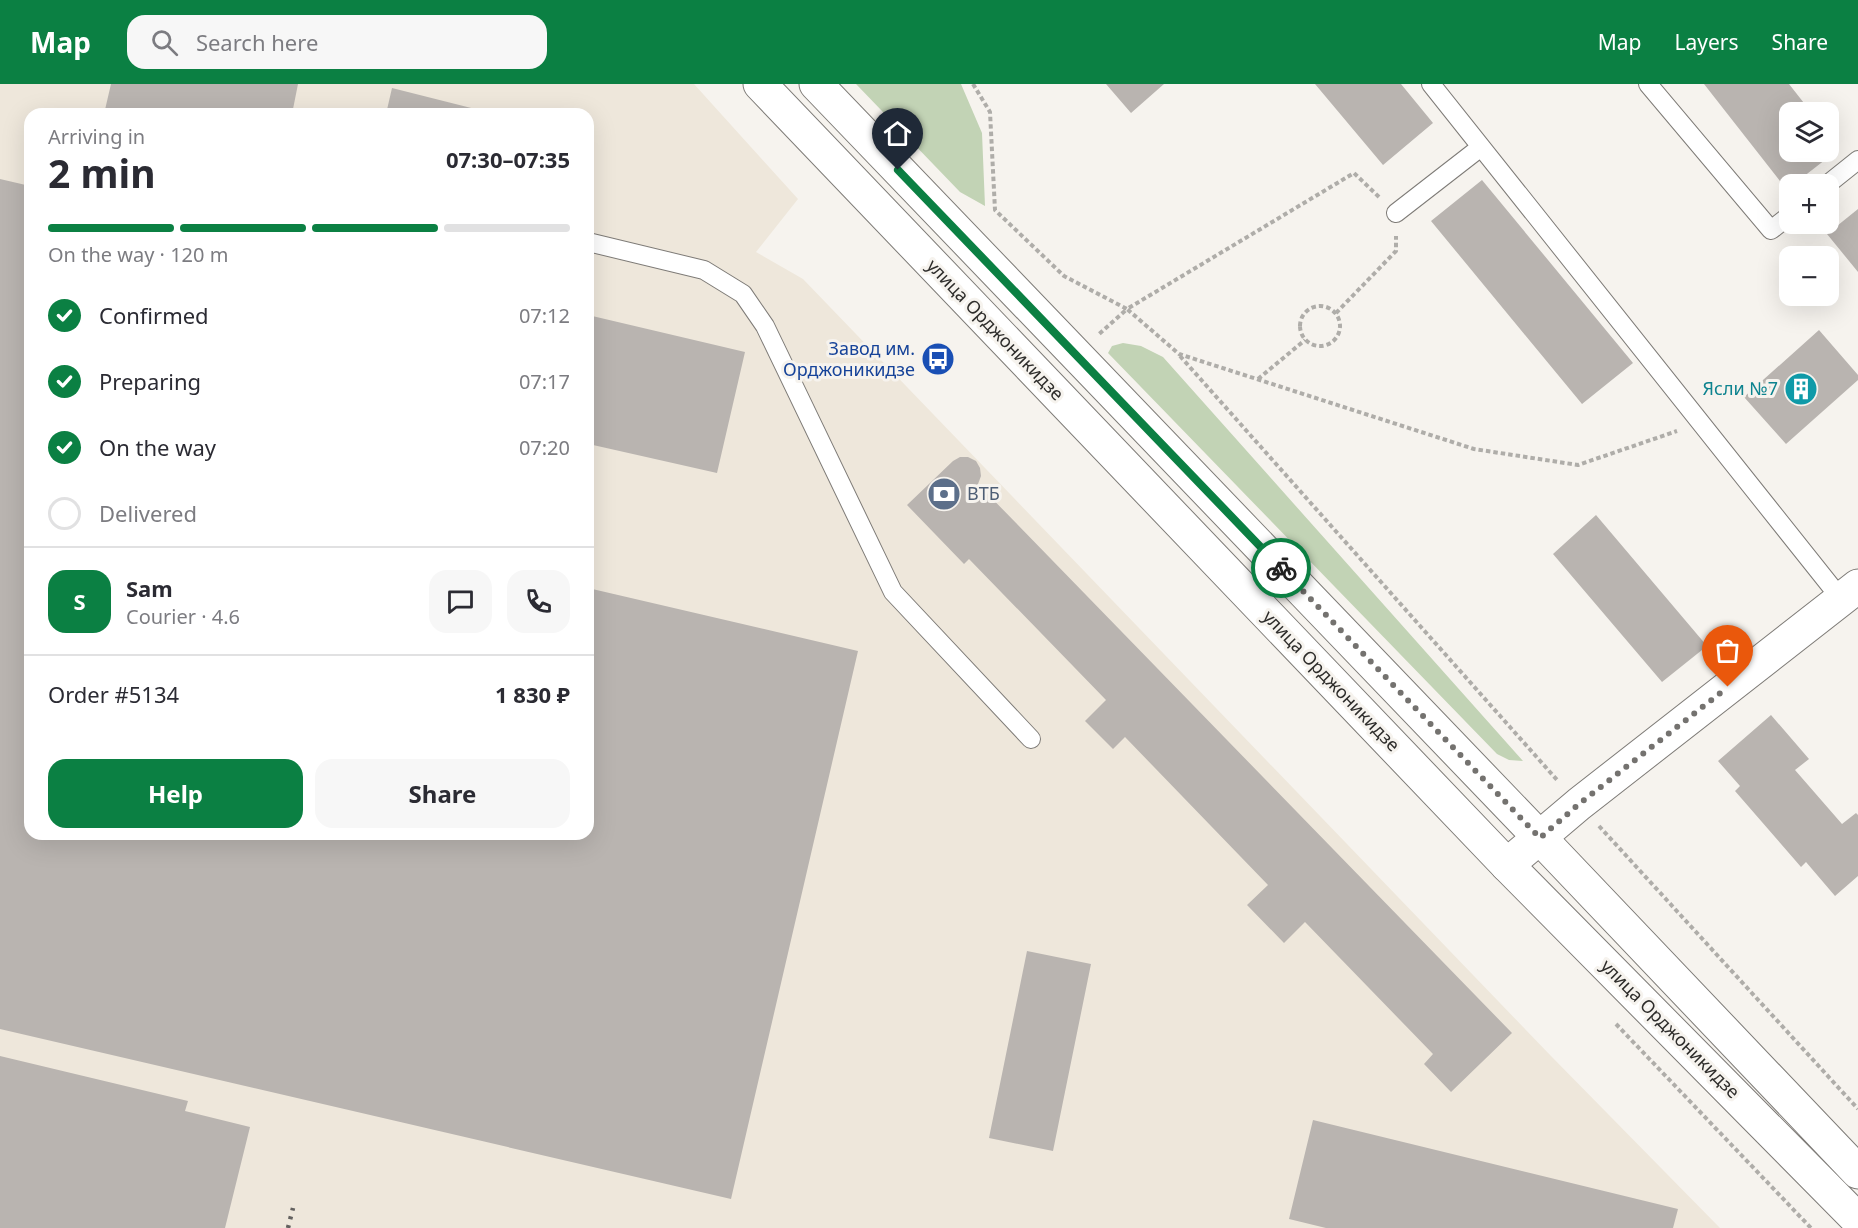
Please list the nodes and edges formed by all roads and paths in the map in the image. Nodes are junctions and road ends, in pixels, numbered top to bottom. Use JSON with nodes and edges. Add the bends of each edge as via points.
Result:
{"nodes":[{"id":1,"x":760,"y":84,"type":"edge"},
{"id":2,"x":816,"y":84,"type":"edge"},
{"id":3,"x":1431,"y":84,"type":"edge"},
{"id":4,"x":1648,"y":84,"type":"edge"},
{"id":5,"x":1481,"y":147,"type":"junction"},
{"id":6,"x":1858,"y":160,"type":"edge"},
{"id":7,"x":1839,"y":175,"type":"edge"},
{"id":8,"x":1396,"y":213,"type":"junction"},
{"id":9,"x":1779,"y":224,"type":"edge"},
{"id":10,"x":594,"y":243,"type":"edge"},
{"id":11,"x":1336,"y":313,"type":"junction"},
{"id":12,"x":1305,"y":340,"type":"junction"},
{"id":13,"x":1179,"y":354,"type":"junction"},
{"id":14,"x":1258,"y":380,"type":"junction"},
{"id":15,"x":1700,"y":423,"type":"junction"},
{"id":16,"x":1849,"y":592,"type":"edge"},
{"id":17,"x":1031,"y":739,"type":"dead end"},
{"id":18,"x":1579,"y":804,"type":"junction"},
{"id":19,"x":1540,"y":838,"type":"junction"},
{"id":20,"x":1507,"y":865,"type":"junction"},
{"id":21,"x":1858,"y":1109,"type":"edge"},
{"id":22,"x":1858,"y":1172,"type":"edge"},
{"id":23,"x":1858,"y":1220,"type":"edge"}],
"edges":[{"from":1,"to":20,"type":"main road","name":"улица Орджоникидзе"},
{"from":2,"to":19,"type":"main road","name":"улица Орджоникидзе"},
{"from":3,"to":5,"type":"lane"},
{"from":4,"to":9,"type":"lane","via":[[1771,230]]},
{"from":5,"to":8,"type":"lane"},
{"from":5,"to":15,"type":"lane"},
{"from":6,"to":7,"type":"lane"},
{"from":8,"to":11,"type":"path","via":[[1396,250]]},
{"from":8,"to":13,"type":"path","via":[[1354,173],[1127,309]]},
{"from":10,"to":17,"type":"lane","via":[[704,270],[743,294],[765,326],[893,592]]},
{"from":11,"to":12,"type":"path","via":[[1340,333],[1331,344],[1318,347]]},
{"from":11,"to":12,"type":"path","via":[[1324,306],[1306,312],[1300,329]]},
{"from":12,"to":14,"type":"path"},
{"from":13,"to":14,"type":"path"},
{"from":13,"to":18,"type":"path"},
{"from":14,"to":15,"type":"path","via":[[1474,449],[1578,465]]},
{"from":15,"to":16,"type":"lane"},
{"from":16,"to":18,"type":"main road"},
{"from":18,"to":19,"type":"main road"},
{"from":18,"to":21,"type":"path"},
{"from":19,"to":20,"type":"main road"},
{"from":19,"to":22,"type":"main road","name":"улица Орджоникидзе"},
{"from":20,"to":23,"type":"main road","name":"улица Орджоникидзе"}]}
